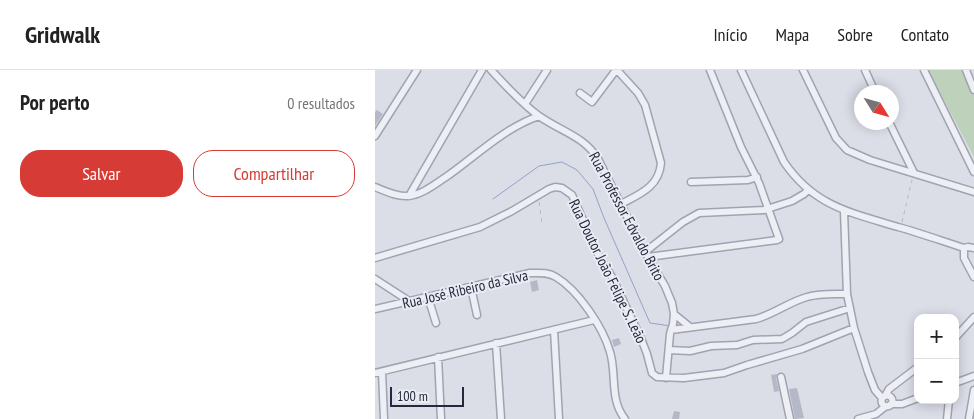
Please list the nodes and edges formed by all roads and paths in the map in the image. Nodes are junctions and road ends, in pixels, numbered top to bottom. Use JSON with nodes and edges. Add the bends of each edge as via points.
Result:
{"nodes":[{"id":1,"x":417,"y":70,"type":"edge"},
{"id":2,"x":482,"y":70,"type":"edge"},
{"id":3,"x":491,"y":70,"type":"edge"},
{"id":4,"x":547,"y":70,"type":"edge"},
{"id":5,"x":617,"y":70,"type":"edge"},
{"id":6,"x":710,"y":70,"type":"edge"},
{"id":7,"x":741,"y":70,"type":"edge"},
{"id":8,"x":803,"y":70,"type":"edge"},
{"id":9,"x":865,"y":70,"type":"edge"},
{"id":10,"x":924,"y":70,"type":"edge"},
{"id":11,"x":966,"y":70,"type":"edge"},
{"id":12,"x":872,"y":85,"type":"edge"},
{"id":13,"x":974,"y":90,"type":"edge"},
{"id":14,"x":580,"y":93,"type":"dead end"},
{"id":15,"x":525,"y":104,"type":"junction"},
{"id":16,"x":539,"y":116,"type":"junction"},
{"id":17,"x":893,"y":130,"type":"edge"},
{"id":18,"x":375,"y":136,"type":"edge"},
{"id":19,"x":974,"y":172,"type":"edge"},
{"id":20,"x":914,"y":173,"type":"junction"},
{"id":21,"x":757,"y":177,"type":"junction"},
{"id":22,"x":691,"y":182,"type":"dead end"},
{"id":23,"x":375,"y":187,"type":"edge"},
{"id":24,"x":808,"y":190,"type":"junction"},
{"id":25,"x":974,"y":192,"type":"edge"},
{"id":26,"x":539,"y":194,"type":"junction"},
{"id":27,"x":409,"y":196,"type":"junction"},
{"id":28,"x":621,"y":204,"type":"junction"},
{"id":29,"x":770,"y":209,"type":"junction"},
{"id":30,"x":844,"y":211,"type":"junction"},
{"id":31,"x":541,"y":223,"type":"dead end"},
{"id":32,"x":901,"y":228,"type":"junction"},
{"id":33,"x":964,"y":248,"type":"junction"},
{"id":34,"x":974,"y":248,"type":"edge"},
{"id":35,"x":647,"y":255,"type":"junction"},
{"id":36,"x":375,"y":258,"type":"edge"},
{"id":37,"x":974,"y":277,"type":"edge"},
{"id":38,"x":375,"y":279,"type":"edge"},
{"id":39,"x":471,"y":287,"type":"junction"},
{"id":40,"x":847,"y":294,"type":"junction"},
{"id":41,"x":428,"y":297,"type":"junction"},
{"id":42,"x":409,"y":301,"type":"junction"},
{"id":43,"x":850,"y":308,"type":"junction"},
{"id":44,"x":375,"y":309,"type":"edge"},
{"id":45,"x":674,"y":314,"type":"junction"},
{"id":46,"x":477,"y":315,"type":"dead end"},
{"id":47,"x":974,"y":317,"type":"edge"},
{"id":48,"x":594,"y":320,"type":"junction"},
{"id":49,"x":436,"y":323,"type":"dead end"},
{"id":50,"x":690,"y":327,"type":"junction"},
{"id":51,"x":854,"y":328,"type":"junction"},
{"id":52,"x":554,"y":330,"type":"junction"},
{"id":53,"x":671,"y":330,"type":"junction"},
{"id":54,"x":959,"y":334,"type":"edge"},
{"id":55,"x":496,"y":343,"type":"junction"},
{"id":56,"x":669,"y":350,"type":"junction"},
{"id":57,"x":438,"y":357,"type":"junction"},
{"id":58,"x":914,"y":370,"type":"edge"},
{"id":59,"x":378,"y":373,"type":"edge"},
{"id":60,"x":781,"y":377,"type":"dead end"},
{"id":61,"x":973,"y":377,"type":"edge"},
{"id":62,"x":666,"y":378,"type":"junction"},
{"id":63,"x":959,"y":382,"type":"edge"},
{"id":64,"x":974,"y":390,"type":"edge"},
{"id":65,"x":887,"y":400,"type":"junction"},
{"id":66,"x":914,"y":400,"type":"edge"},
{"id":67,"x":949,"y":404,"type":"edge"},
{"id":68,"x":384,"y":419,"type":"edge"},
{"id":69,"x":441,"y":419,"type":"edge"},
{"id":70,"x":501,"y":419,"type":"edge"},
{"id":71,"x":559,"y":419,"type":"edge"},
{"id":72,"x":625,"y":419,"type":"edge"},
{"id":73,"x":790,"y":419,"type":"edge"},
{"id":74,"x":858,"y":419,"type":"edge"},
{"id":75,"x":947,"y":419,"type":"edge"},
{"id":76,"x":969,"y":419,"type":"edge"}],
"edges":[{"from":1,"to":18,"type":"street"},
{"from":2,"to":27,"type":"street"},
{"from":3,"to":15,"type":"street","name":"Rua Professor Edvaldo Brito"},
{"from":4,"to":15,"type":"street"},
{"from":5,"to":14,"type":"street","via":[[592,102]]},
{"from":5,"to":28,"type":"street","via":[[645,105],[661,164],[660,173],[651,187]]},
{"from":6,"to":21,"type":"street","via":[[741,147]]},
{"from":7,"to":24,"type":"street","via":[[784,162]]},
{"from":8,"to":20,"type":"street","via":[[836,138],[847,150]]},
{"from":9,"to":12,"type":"street"},
{"from":10,"to":19,"type":"street"},
{"from":11,"to":13,"type":"street"},
{"from":15,"to":16,"type":"street","name":"Rua Professor Edvaldo Brito"},
{"from":16,"to":27,"type":"street","via":[[519,124],[433,186]]},
{"from":16,"to":28,"type":"street","name":"Rua Professor Edvaldo Brito","via":[[589,146]]},
{"from":17,"to":20,"type":"street"},
{"from":20,"to":25,"type":"street"},
{"from":20,"to":32,"type":"path"},
{"from":21,"to":22,"type":"street"},
{"from":21,"to":29,"type":"street"},
{"from":23,"to":27,"type":"street"},
{"from":24,"to":29,"type":"street","via":[[792,201]]},
{"from":24,"to":30,"type":"street"},
{"from":26,"to":31,"type":"path"},
{"from":26,"to":36,"type":"street","name":"Rua Doutor João Felipe S. Leão","via":[[480,227]]},
{"from":26,"to":62,"type":"street","name":"Rua Doutor João Felipe S. Leão","via":[[555,187],[573,195],[639,334],[652,373]]},
{"from":28,"to":35,"type":"street","name":"Rua Professor Edvaldo Brito"},
{"from":29,"to":35,"type":"street","via":[[699,213],[683,222]]},
{"from":29,"to":35,"type":"street","via":[[779,237],[777,240]]},
{"from":30,"to":32,"type":"street"},
{"from":30,"to":40,"type":"street"},
{"from":32,"to":33,"type":"street"},
{"from":33,"to":34,"type":"street"},
{"from":33,"to":37,"type":"street","via":[[964,258]]},
{"from":35,"to":45,"type":"street","name":"Rua Professor Edvaldo Brito","via":[[670,297]]},
{"from":38,"to":42,"type":"street"},
{"from":39,"to":41,"type":"street","name":"Rua José Ribeiro da Silva"},
{"from":39,"to":46,"type":"street"},
{"from":39,"to":48,"type":"street","name":"Rua José Ribeiro da Silva","via":[[530,273],[549,274],[575,291]]},
{"from":40,"to":43,"type":"street"},
{"from":40,"to":50,"type":"street","via":[[806,297],[756,319]]},
{"from":41,"to":42,"type":"street","name":"Rua José Ribeiro da Silva"},
{"from":41,"to":49,"type":"street"},
{"from":42,"to":44,"type":"street","name":"Rua José Ribeiro da Silva"},
{"from":43,"to":51,"type":"street"},
{"from":43,"to":56,"type":"street","via":[[806,322],[776,341],[753,340],[690,351]]},
{"from":45,"to":50,"type":"street"},
{"from":45,"to":53,"type":"street","name":"Rua Professor Edvaldo Brito"},
{"from":47,"to":54,"type":"street"},
{"from":48,"to":52,"type":"street"},
{"from":48,"to":72,"type":"street","name":"Rua José Ribeiro da Silva","via":[[610,351],[614,398]]},
{"from":50,"to":53,"type":"street"},
{"from":51,"to":62,"type":"street","via":[[802,349],[724,373]]},
{"from":51,"to":65,"type":"street","via":[[875,390]]},
{"from":52,"to":55,"type":"street"},
{"from":52,"to":71,"type":"street"},
{"from":53,"to":56,"type":"street","name":"Rua Professor Edvaldo Brito"},
{"from":55,"to":57,"type":"street"},
{"from":55,"to":70,"type":"street"},
{"from":56,"to":62,"type":"street","name":"Rua Professor Edvaldo Brito"},
{"from":57,"to":59,"type":"street"},
{"from":57,"to":69,"type":"street"},
{"from":58,"to":65,"type":"street","via":[[896,384]]},
{"from":59,"to":68,"type":"street"},
{"from":60,"to":73,"type":"street"},
{"from":61,"to":63,"type":"street"},
{"from":64,"to":76,"type":"street"},
{"from":65,"to":66,"type":"street","via":[[902,404]]},
{"from":65,"to":74,"type":"street","via":[[876,414]]},
{"from":67,"to":75,"type":"street"}]}
